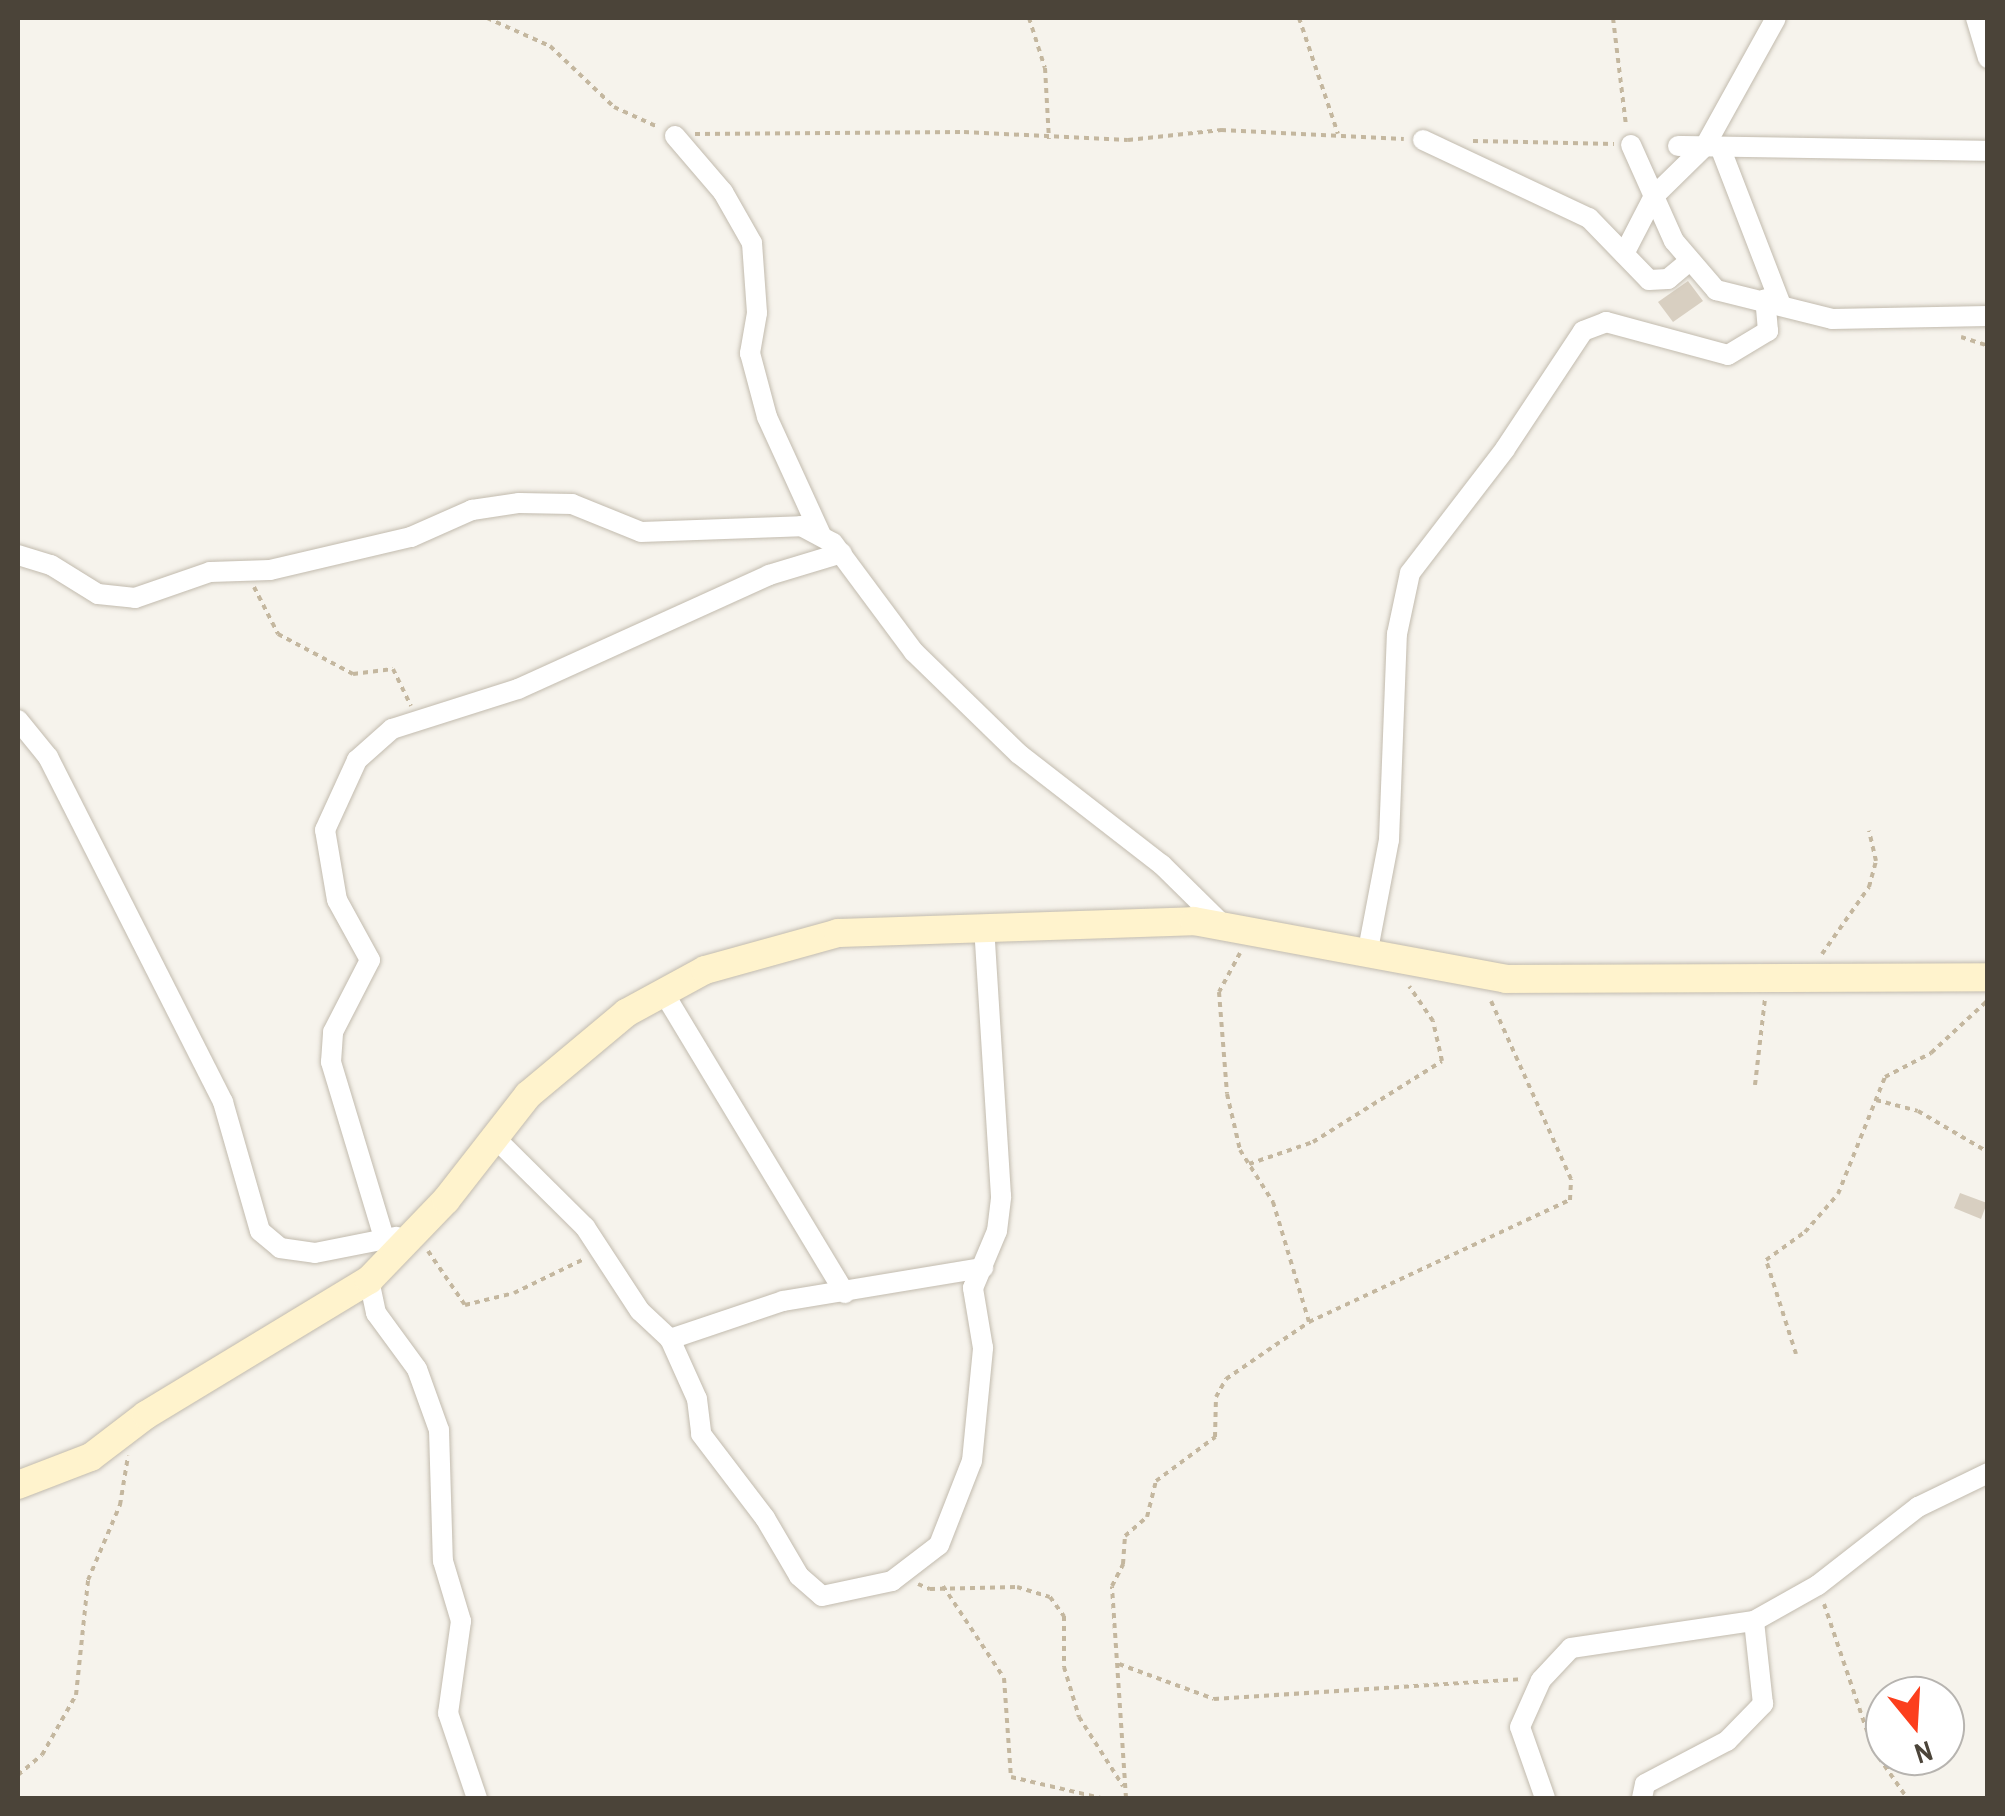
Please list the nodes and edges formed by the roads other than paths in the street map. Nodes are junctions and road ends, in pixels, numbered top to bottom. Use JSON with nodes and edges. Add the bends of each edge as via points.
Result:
{"nodes":[{"id":1,"x":1776,"y":18,"type":"edge"},
{"id":2,"x":1976,"y":18,"type":"edge"},
{"id":3,"x":1988,"y":58,"type":"edge"},
{"id":4,"x":678,"y":138,"type":"road end"},
{"id":5,"x":1423,"y":140,"type":"road end"},
{"id":6,"x":1632,"y":145,"type":"road end"},
{"id":7,"x":1678,"y":146,"type":"dead end"},
{"id":8,"x":1712,"y":147,"type":"junction"},
{"id":9,"x":1988,"y":151,"type":"edge"},
{"id":10,"x":1654,"y":196,"type":"junction"},
{"id":11,"x":1624,"y":254,"type":"junction"},
{"id":12,"x":1688,"y":262,"type":"junction"},
{"id":13,"x":1773,"y":302,"type":"junction"},
{"id":14,"x":1988,"y":316,"type":"edge"},
{"id":15,"x":820,"y":533,"type":"junction"},
{"id":16,"x":842,"y":553,"type":"junction"},
{"id":17,"x":18,"y":555,"type":"edge"},
{"id":18,"x":18,"y":720,"type":"edge"},
{"id":19,"x":1222,"y":924,"type":"junction"},
{"id":20,"x":984,"y":928,"type":"junction"},
{"id":21,"x":1374,"y":956,"type":"junction"},
{"id":22,"x":1988,"y":977,"type":"edge"},
{"id":23,"x":662,"y":990,"type":"junction"},
{"id":24,"x":494,"y":1137,"type":"junction"},
{"id":25,"x":416,"y":1229,"type":"junction"},
{"id":26,"x":385,"y":1241,"type":"junction"},
{"id":27,"x":983,"y":1268,"type":"junction"},
{"id":28,"x":368,"y":1280,"type":"junction"},
{"id":29,"x":845,"y":1293,"type":"junction"},
{"id":30,"x":670,"y":1339,"type":"junction"},
{"id":31,"x":1988,"y":1473,"type":"edge"},
{"id":32,"x":18,"y":1485,"type":"edge"},
{"id":33,"x":1754,"y":1622,"type":"junction"},
{"id":34,"x":477,"y":1798,"type":"edge"},
{"id":35,"x":1546,"y":1798,"type":"edge"},
{"id":36,"x":1642,"y":1798,"type":"edge"}],
"edges":[{"from":1,"to":8,"type":"street"},
{"from":2,"to":3,"type":"street"},
{"from":4,"to":15,"type":"street","via":[[723,192],[752,244],[756,314],[750,353],[767,416]]},
{"from":5,"to":11,"type":"street","via":[[1571,207]]},
{"from":6,"to":10,"type":"street"},
{"from":7,"to":8,"type":"street"},
{"from":8,"to":9,"type":"street","via":[[1822,143]]},
{"from":8,"to":10,"type":"street"},
{"from":8,"to":13,"type":"street"},
{"from":10,"to":11,"type":"street"},
{"from":10,"to":12,"type":"street"},
{"from":11,"to":12,"type":"street","via":[[1658,283]]},
{"from":12,"to":13,"type":"street","via":[[1716,290]]},
{"from":13,"to":14,"type":"street","via":[[1832,319]]},
{"from":13,"to":21,"type":"street","via":[[1768,331],[1728,355],[1606,322],[1583,331],[1505,449],[1410,573],[1396,634],[1390,840]]},
{"from":15,"to":16,"type":"street"},
{"from":15,"to":17,"type":"street","via":[[801,526],[632,532],[572,504],[519,503],[472,510],[411,537],[197,576],[142,597],[104,596]]},
{"from":16,"to":19,"type":"street","via":[[914,652],[1020,754],[1162,865]]},
{"from":16,"to":26,"type":"street","via":[[769,575],[518,689],[416,720],[374,740],[357,760],[324,830],[337,900],[370,960],[333,1032],[331,1062]]},
{"from":18,"to":26,"type":"street","via":[[48,757],[222,1102],[260,1231],[296,1252]]},
{"from":19,"to":20,"type":"street"},
{"from":19,"to":21,"type":"street"},
{"from":20,"to":23,"type":"street","via":[[838,932],[706,970]]},
{"from":20,"to":27,"type":"street","via":[[1001,1196]]},
{"from":21,"to":22,"type":"street","via":[[1487,976],[1573,982],[1767,974]]},
{"from":23,"to":24,"type":"street","via":[[604,1028],[528,1095]]},
{"from":23,"to":29,"type":"street"},
{"from":24,"to":25,"type":"street"},
{"from":24,"to":30,"type":"street","via":[[604,1249],[640,1311]]},
{"from":25,"to":26,"type":"street"},
{"from":25,"to":28,"type":"street"},
{"from":27,"to":29,"type":"street"},
{"from":27,"to":30,"type":"street","via":[[973,1288],[983,1348],[972,1460],[938,1545],[904,1575],[832,1594],[810,1589],[701,1434],[697,1399]]},
{"from":28,"to":32,"type":"street","via":[[130,1426],[91,1457]]},
{"from":28,"to":34,"type":"street","via":[[380,1322],[417,1369],[439,1430],[443,1560],[461,1621],[448,1713]]},
{"from":29,"to":30,"type":"street","via":[[736,1312]]},
{"from":31,"to":33,"type":"street","via":[[1918,1507],[1818,1585]]},
{"from":33,"to":35,"type":"street","via":[[1582,1644],[1541,1680],[1520,1727]]},
{"from":33,"to":36,"type":"street","via":[[1763,1704],[1721,1745],[1641,1787]]}]}
